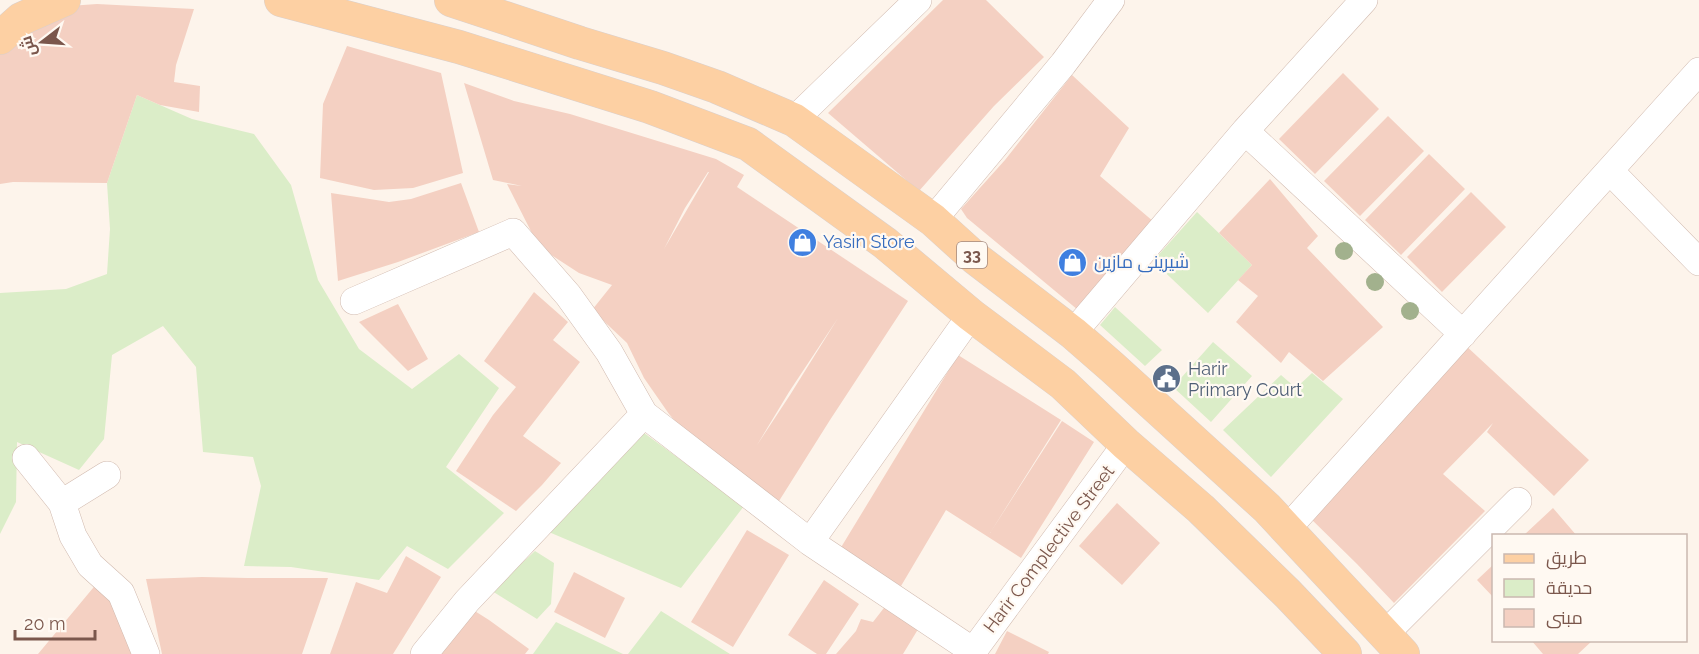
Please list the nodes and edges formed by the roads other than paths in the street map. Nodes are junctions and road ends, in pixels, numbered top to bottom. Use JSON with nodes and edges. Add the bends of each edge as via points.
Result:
{"nodes":[{"id":1,"x":64,"y":0,"type":"edge"},
{"id":2,"x":282,"y":0,"type":"edge"},
{"id":3,"x":451,"y":0,"type":"edge"},
{"id":4,"x":918,"y":0,"type":"edge"},
{"id":5,"x":1111,"y":0,"type":"edge"},
{"id":6,"x":1350,"y":5,"type":"edge"},
{"id":7,"x":537,"y":28,"type":"junction"},
{"id":8,"x":0,"y":38,"type":"edge"},
{"id":9,"x":527,"y":69,"type":"junction"},
{"id":10,"x":1699,"y":71,"type":"edge"},
{"id":11,"x":794,"y":120,"type":"junction"},
{"id":12,"x":1245,"y":131,"type":"junction"},
{"id":13,"x":1610,"y":171,"type":"junction"},
{"id":14,"x":933,"y":219,"type":"junction"},
{"id":15,"x":1699,"y":262,"type":"edge"},
{"id":16,"x":354,"y":301,"type":"dead end"},
{"id":17,"x":971,"y":315,"type":"junction"},
{"id":18,"x":1073,"y":333,"type":"junction"},
{"id":19,"x":1463,"y":334,"type":"junction"},
{"id":20,"x":644,"y":414,"type":"junction"},
{"id":21,"x":1126,"y":444,"type":"junction"},
{"id":22,"x":26,"y":458,"type":"dead end"},
{"id":23,"x":108,"y":475,"type":"dead end"},
{"id":24,"x":1518,"y":501,"type":"dead end"},
{"id":25,"x":62,"y":503,"type":"junction"},
{"id":26,"x":1276,"y":519,"type":"junction"},
{"id":27,"x":810,"y":542,"type":"junction"},
{"id":28,"x":1237,"y":545,"type":"junction"},
{"id":29,"x":1394,"y":645,"type":"edge"},
{"id":30,"x":972,"y":653,"type":"edge"},
{"id":31,"x":146,"y":654,"type":"edge"},
{"id":32,"x":424,"y":654,"type":"edge"},
{"id":33,"x":1345,"y":654,"type":"edge"}],
"edges":[{"from":1,"to":8,"type":"main road","via":[[21,19]]},
{"from":2,"to":9,"type":"main road","via":[[454,45]]},
{"from":3,"to":7,"type":"main road","number":"33"},
{"from":4,"to":11,"type":"street"},
{"from":5,"to":14,"type":"street","via":[[1063,64]]},
{"from":6,"to":12,"type":"street"},
{"from":7,"to":9,"type":"main road"},
{"from":7,"to":11,"type":"main road","number":"33","via":[[717,87]]},
{"from":9,"to":17,"type":"main road","via":[[650,107],[748,144],[885,243]]},
{"from":10,"to":13,"type":"street"},
{"from":11,"to":14,"type":"main road","number":"33"},
{"from":12,"to":18,"type":"street"},
{"from":12,"to":19,"type":"street"},
{"from":13,"to":15,"type":"street"},
{"from":13,"to":19,"type":"street"},
{"from":14,"to":18,"type":"main road","number":"33","via":[[975,258]]},
{"from":16,"to":20,"type":"street","via":[[513,232],[568,295],[609,352]]},
{"from":17,"to":21,"type":"main road","via":[[1063,384]]},
{"from":17,"to":27,"type":"street"},
{"from":18,"to":26,"type":"main road","number":"33"},
{"from":19,"to":26,"type":"street"},
{"from":20,"to":27,"type":"street"},
{"from":20,"to":32,"type":"street","via":[[467,601]]},
{"from":21,"to":28,"type":"main road"},
{"from":21,"to":30,"type":"street","name":"Harir Complective Street"},
{"from":22,"to":25,"type":"street"},
{"from":23,"to":25,"type":"street"},
{"from":24,"to":29,"type":"street"},
{"from":25,"to":31,"type":"street","via":[[73,536],[90,565],[121,593]]},
{"from":26,"to":28,"type":"main road"},
{"from":26,"to":29,"type":"main road","number":"33"},
{"from":27,"to":30,"type":"street"},
{"from":28,"to":33,"type":"main road"}]}
